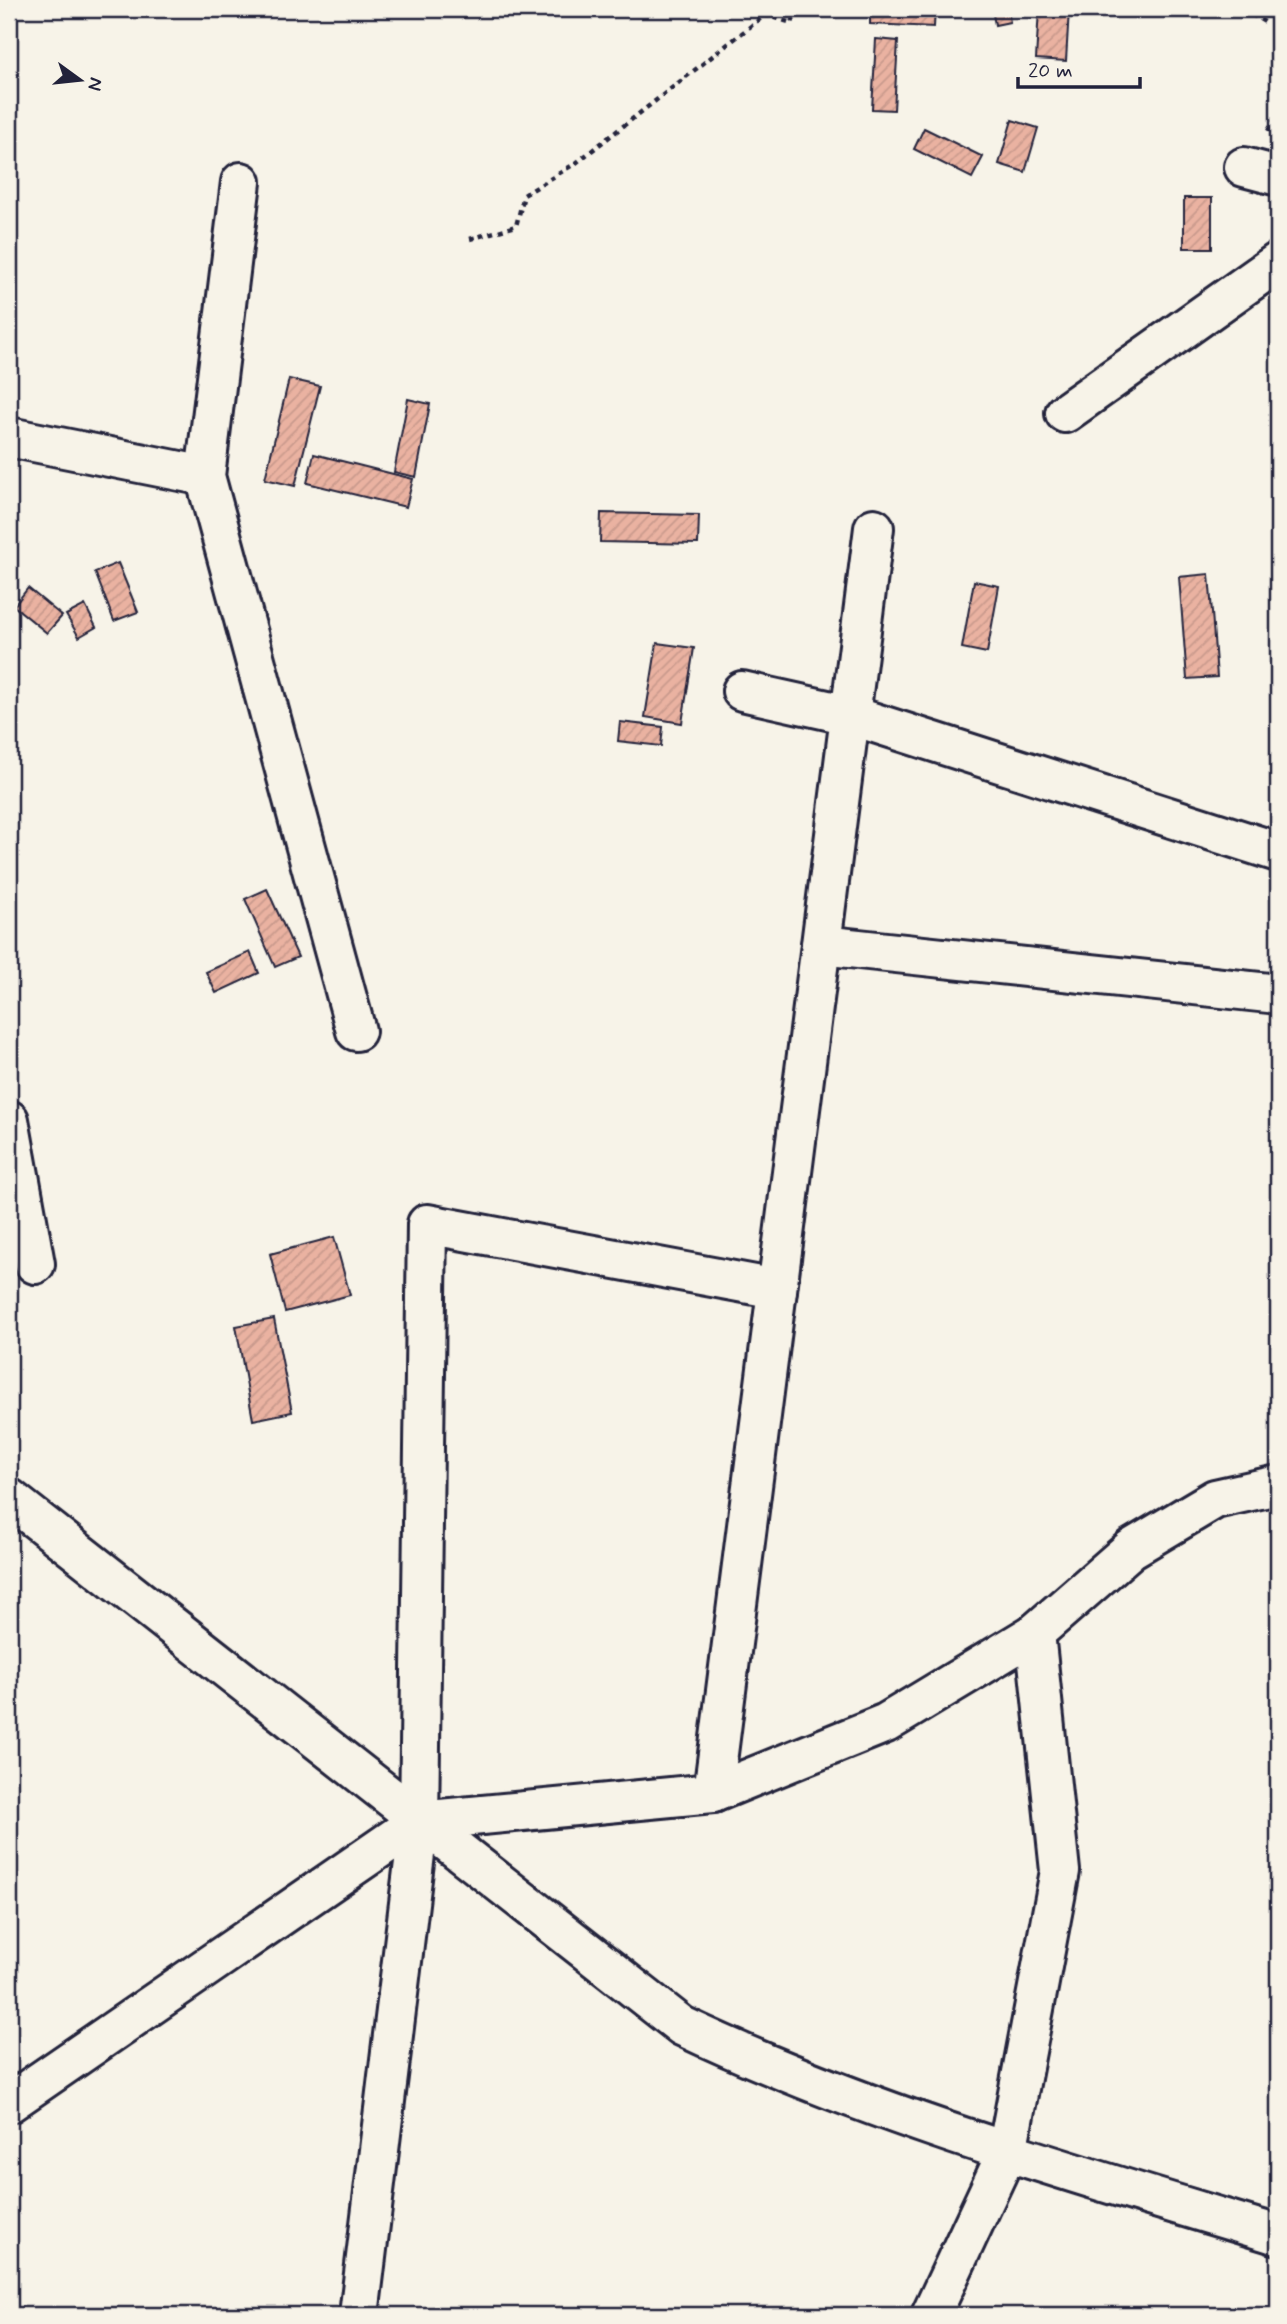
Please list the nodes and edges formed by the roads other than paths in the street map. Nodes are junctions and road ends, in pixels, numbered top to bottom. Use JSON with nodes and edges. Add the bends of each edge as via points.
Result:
{"nodes":[{"id":1,"x":241,"y":182,"type":"dead end"},
{"id":2,"x":1278,"y":262,"type":"edge"},
{"id":3,"x":1065,"y":413,"type":"dead end"},
{"id":4,"x":9,"y":437,"type":"edge"},
{"id":5,"x":205,"y":476,"type":"junction"},
{"id":6,"x":874,"y":528,"type":"dead end"},
{"id":7,"x":742,"y":691,"type":"dead end"},
{"id":8,"x":850,"y":715,"type":"junction"},
{"id":9,"x":1278,"y":852,"type":"edge"},
{"id":10,"x":821,"y":944,"type":"junction"},
{"id":11,"x":1278,"y":994,"type":"edge"},
{"id":12,"x":356,"y":1031,"type":"dead end"},
{"id":13,"x":9,"y":1120,"type":"edge"},
{"id":14,"x":35,"y":1264,"type":"dead end"},
{"id":15,"x":777,"y":1289,"type":"junction"},
{"id":16,"x":1278,"y":1485,"type":"edge"},
{"id":17,"x":9,"y":1498,"type":"edge"},
{"id":18,"x":1035,"y":1633,"type":"junction"},
{"id":19,"x":713,"y":1793,"type":"junction"},
{"id":20,"x":419,"y":1821,"type":"junction"},
{"id":21,"x":9,"y":2104,"type":"edge"},
{"id":22,"x":1007,"y":2152,"type":"junction"},
{"id":23,"x":1278,"y":2235,"type":"edge"},
{"id":24,"x":359,"y":2315,"type":"edge"},
{"id":25,"x":931,"y":2315,"type":"edge"}],
"edges":[{"from":1,"to":5,"type":"street"},
{"from":2,"to":3,"type":"street"},
{"from":4,"to":5,"type":"street"},
{"from":5,"to":12,"type":"street"},
{"from":6,"to":8,"type":"street"},
{"from":7,"to":8,"type":"street"},
{"from":8,"to":9,"type":"street"},
{"from":8,"to":10,"type":"street"},
{"from":10,"to":11,"type":"street"},
{"from":10,"to":15,"type":"street"},
{"from":13,"to":14,"type":"street"},
{"from":15,"to":19,"type":"street"},
{"from":15,"to":20,"type":"street","via":[[427,1224]]},
{"from":16,"to":18,"type":"street","via":[[1215,1499],[1130,1549]]},
{"from":17,"to":20,"type":"street"},
{"from":18,"to":19,"type":"street","via":[[886,1723]]},
{"from":18,"to":22,"type":"street","via":[[1060,1871]]},
{"from":19,"to":20,"type":"street"},
{"from":20,"to":21,"type":"street"},
{"from":20,"to":22,"type":"street","via":[[682,2026],[749,2058]]},
{"from":20,"to":24,"type":"street"},
{"from":22,"to":23,"type":"street"},
{"from":22,"to":25,"type":"street"}]}
